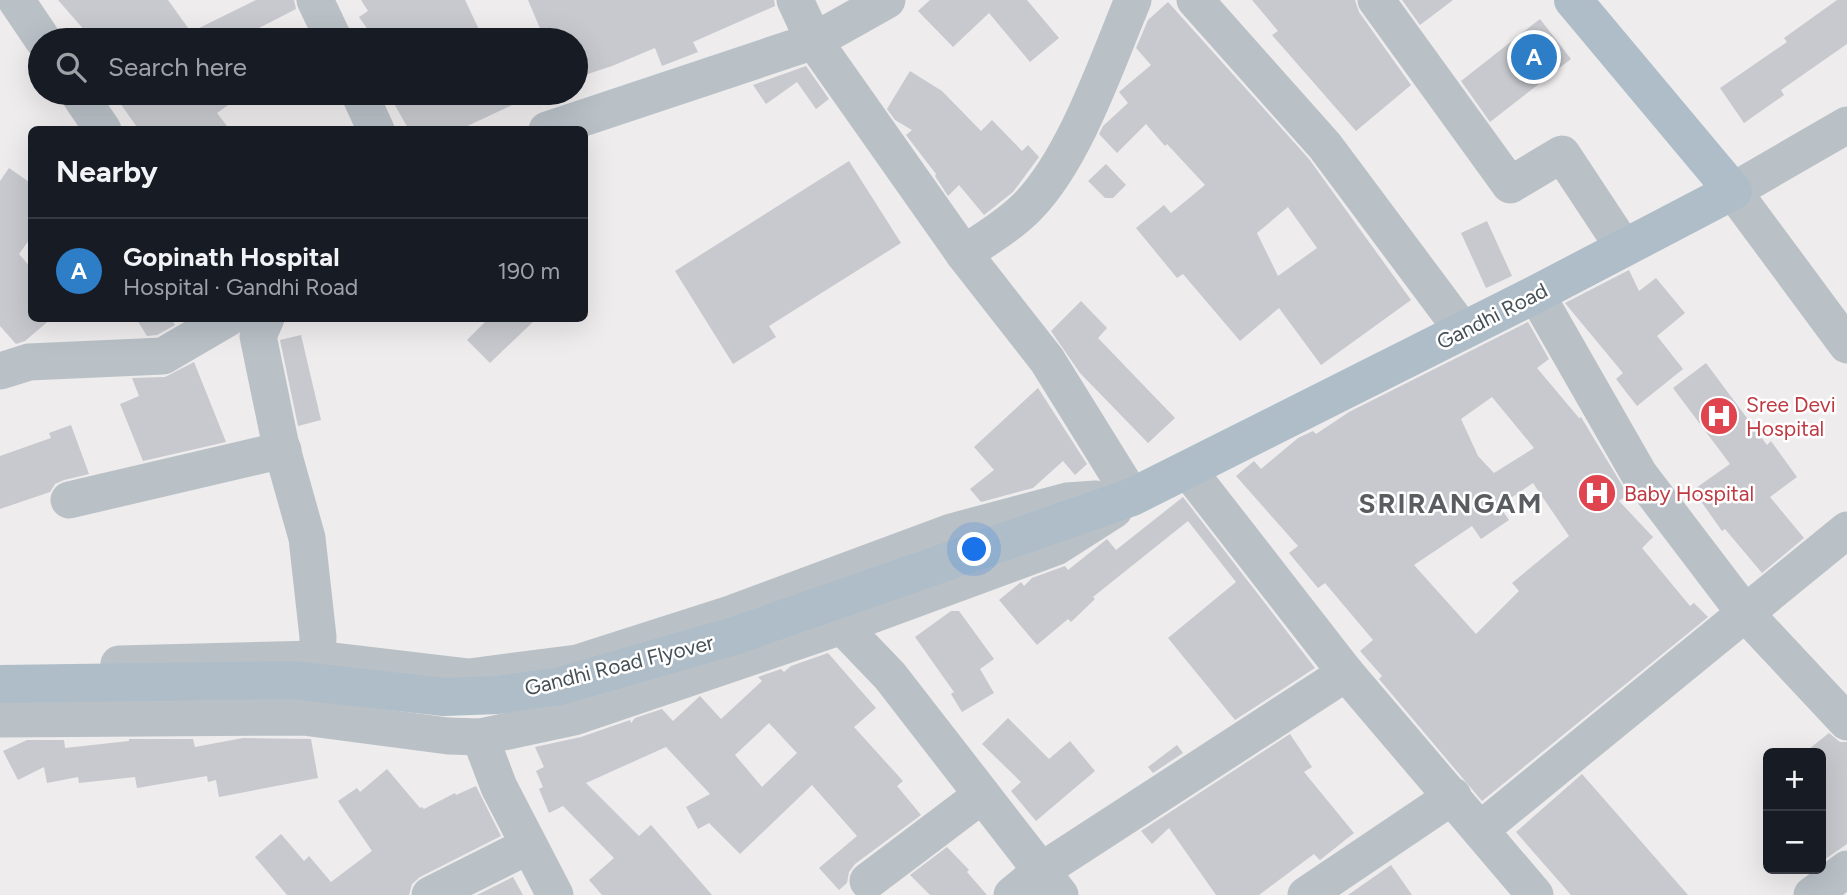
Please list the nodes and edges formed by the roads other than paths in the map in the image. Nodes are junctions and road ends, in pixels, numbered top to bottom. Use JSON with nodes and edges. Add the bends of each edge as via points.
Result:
{"nodes":[{"id":1,"x":16,"y":0,"type":"edge"},
{"id":2,"x":315,"y":0,"type":"edge"},
{"id":3,"x":795,"y":0,"type":"edge"},
{"id":4,"x":887,"y":0,"type":"edge"},
{"id":5,"x":1133,"y":0,"type":"edge"},
{"id":6,"x":1195,"y":0,"type":"edge"},
{"id":7,"x":1377,"y":0,"type":"edge"},
{"id":8,"x":1573,"y":0,"type":"edge"},
{"id":9,"x":35,"y":28,"type":"edge"},
{"id":10,"x":328,"y":28,"type":"edge"},
{"id":11,"x":814,"y":41,"type":"junction"},
{"id":12,"x":86,"y":105,"type":"edge"},
{"id":13,"x":365,"y":105,"type":"edge"},
{"id":14,"x":1847,"y":125,"type":"edge"},
{"id":15,"x":100,"y":126,"type":"edge"},
{"id":16,"x":374,"y":126,"type":"edge"},
{"id":17,"x":559,"y":126,"type":"edge"},
{"id":18,"x":1733,"y":191,"type":"junction"},
{"id":19,"x":1624,"y":248,"type":"junction"},
{"id":20,"x":970,"y":262,"type":"junction"},
{"id":21,"x":1536,"y":294,"type":"junction"},
{"id":22,"x":246,"y":322,"type":"edge"},
{"id":23,"x":1463,"y":331,"type":"junction"},
{"id":24,"x":1847,"y":345,"type":"edge"},
{"id":25,"x":0,"y":371,"type":"edge"},
{"id":26,"x":283,"y":450,"type":"junction"},
{"id":27,"x":1188,"y":470,"type":"junction"},
{"id":28,"x":1132,"y":497,"type":"junction"},
{"id":29,"x":69,"y":500,"type":"dead end"},
{"id":30,"x":1847,"y":530,"type":"edge"},
{"id":31,"x":1744,"y":612,"type":"junction"},
{"id":32,"x":842,"y":626,"type":"junction"},
{"id":33,"x":317,"y":659,"type":"junction"},
{"id":34,"x":0,"y":667,"type":"edge"},
{"id":35,"x":1346,"y":673,"type":"junction"},
{"id":36,"x":0,"y":684,"type":"edge"},
{"id":37,"x":0,"y":719,"type":"edge"},
{"id":38,"x":1847,"y":722,"type":"edge"},
{"id":39,"x":480,"y":737,"type":"junction"},
{"id":40,"x":982,"y":795,"type":"junction"},
{"id":41,"x":1452,"y":796,"type":"junction"},
{"id":42,"x":1480,"y":830,"type":"junction"},
{"id":43,"x":528,"y":846,"type":"junction"},
{"id":44,"x":1847,"y":869,"type":"edge"},
{"id":45,"x":868,"y":881,"type":"dead end"},
{"id":46,"x":1051,"y":883,"type":"edge"},
{"id":47,"x":430,"y":895,"type":"edge"},
{"id":48,"x":555,"y":895,"type":"edge"},
{"id":49,"x":1012,"y":895,"type":"edge"},
{"id":50,"x":1306,"y":895,"type":"edge"},
{"id":51,"x":1535,"y":895,"type":"edge"},
{"id":52,"x":1812,"y":895,"type":"edge"}],
"edges":[{"from":1,"to":9,"type":"street"},
{"from":2,"to":10,"type":"street"},
{"from":3,"to":11,"type":"street"},
{"from":4,"to":11,"type":"street"},
{"from":5,"to":20,"type":"street","via":[[1087,111],[1041,192]]},
{"from":6,"to":23,"type":"street","via":[[1325,146]]},
{"from":7,"to":19,"type":"street","via":[[1510,185],[1562,154]]},
{"from":8,"to":18,"type":"main road"},
{"from":11,"to":17,"type":"street"},
{"from":11,"to":20,"type":"street"},
{"from":12,"to":15,"type":"street"},
{"from":13,"to":16,"type":"street"},
{"from":14,"to":18,"type":"street","name":"Gandhi Road"},
{"from":18,"to":19,"type":"main road","name":"Gandhi Road"},
{"from":18,"to":24,"type":"street"},
{"from":19,"to":21,"type":"main road","name":"Gandhi Road"},
{"from":20,"to":28,"type":"street","via":[[1047,360]]},
{"from":21,"to":23,"type":"main road","name":"Gandhi Road"},
{"from":21,"to":31,"type":"street","via":[[1639,474]]},
{"from":22,"to":25,"type":"street","via":[[163,356],[29,362]]},
{"from":22,"to":26,"type":"street"},
{"from":23,"to":27,"type":"main road","name":"Gandhi Road"},
{"from":26,"to":29,"type":"street"},
{"from":26,"to":33,"type":"street","via":[[307,538]]},
{"from":27,"to":28,"type":"main road","name":"Gandhi Road"},
{"from":27,"to":35,"type":"street"},
{"from":28,"to":32,"type":"street","via":[[1056,547]]},
{"from":28,"to":33,"type":"street","via":[[1067,501],[951,532],[730,614],[577,663],[469,677]]},
{"from":28,"to":36,"type":"main road","name":"Gandhi Road Flyover","via":[[734,636],[560,685],[498,695],[444,697],[282,680]]},
{"from":30,"to":31,"type":"street"},
{"from":31,"to":38,"type":"street"},
{"from":31,"to":42,"type":"street"},
{"from":32,"to":39,"type":"street","via":[[574,717]]},
{"from":32,"to":40,"type":"street","via":[[890,676]]},
{"from":33,"to":34,"type":"street"},
{"from":35,"to":41,"type":"street"},
{"from":35,"to":46,"type":"street"},
{"from":37,"to":39,"type":"street","via":[[303,717],[448,737]]},
{"from":39,"to":43,"type":"street"},
{"from":40,"to":45,"type":"street"},
{"from":40,"to":46,"type":"street"},
{"from":41,"to":42,"type":"street"},
{"from":41,"to":50,"type":"street"},
{"from":42,"to":51,"type":"street"},
{"from":43,"to":47,"type":"street"},
{"from":43,"to":48,"type":"street"},
{"from":44,"to":52,"type":"street"},
{"from":46,"to":49,"type":"street"}]}
